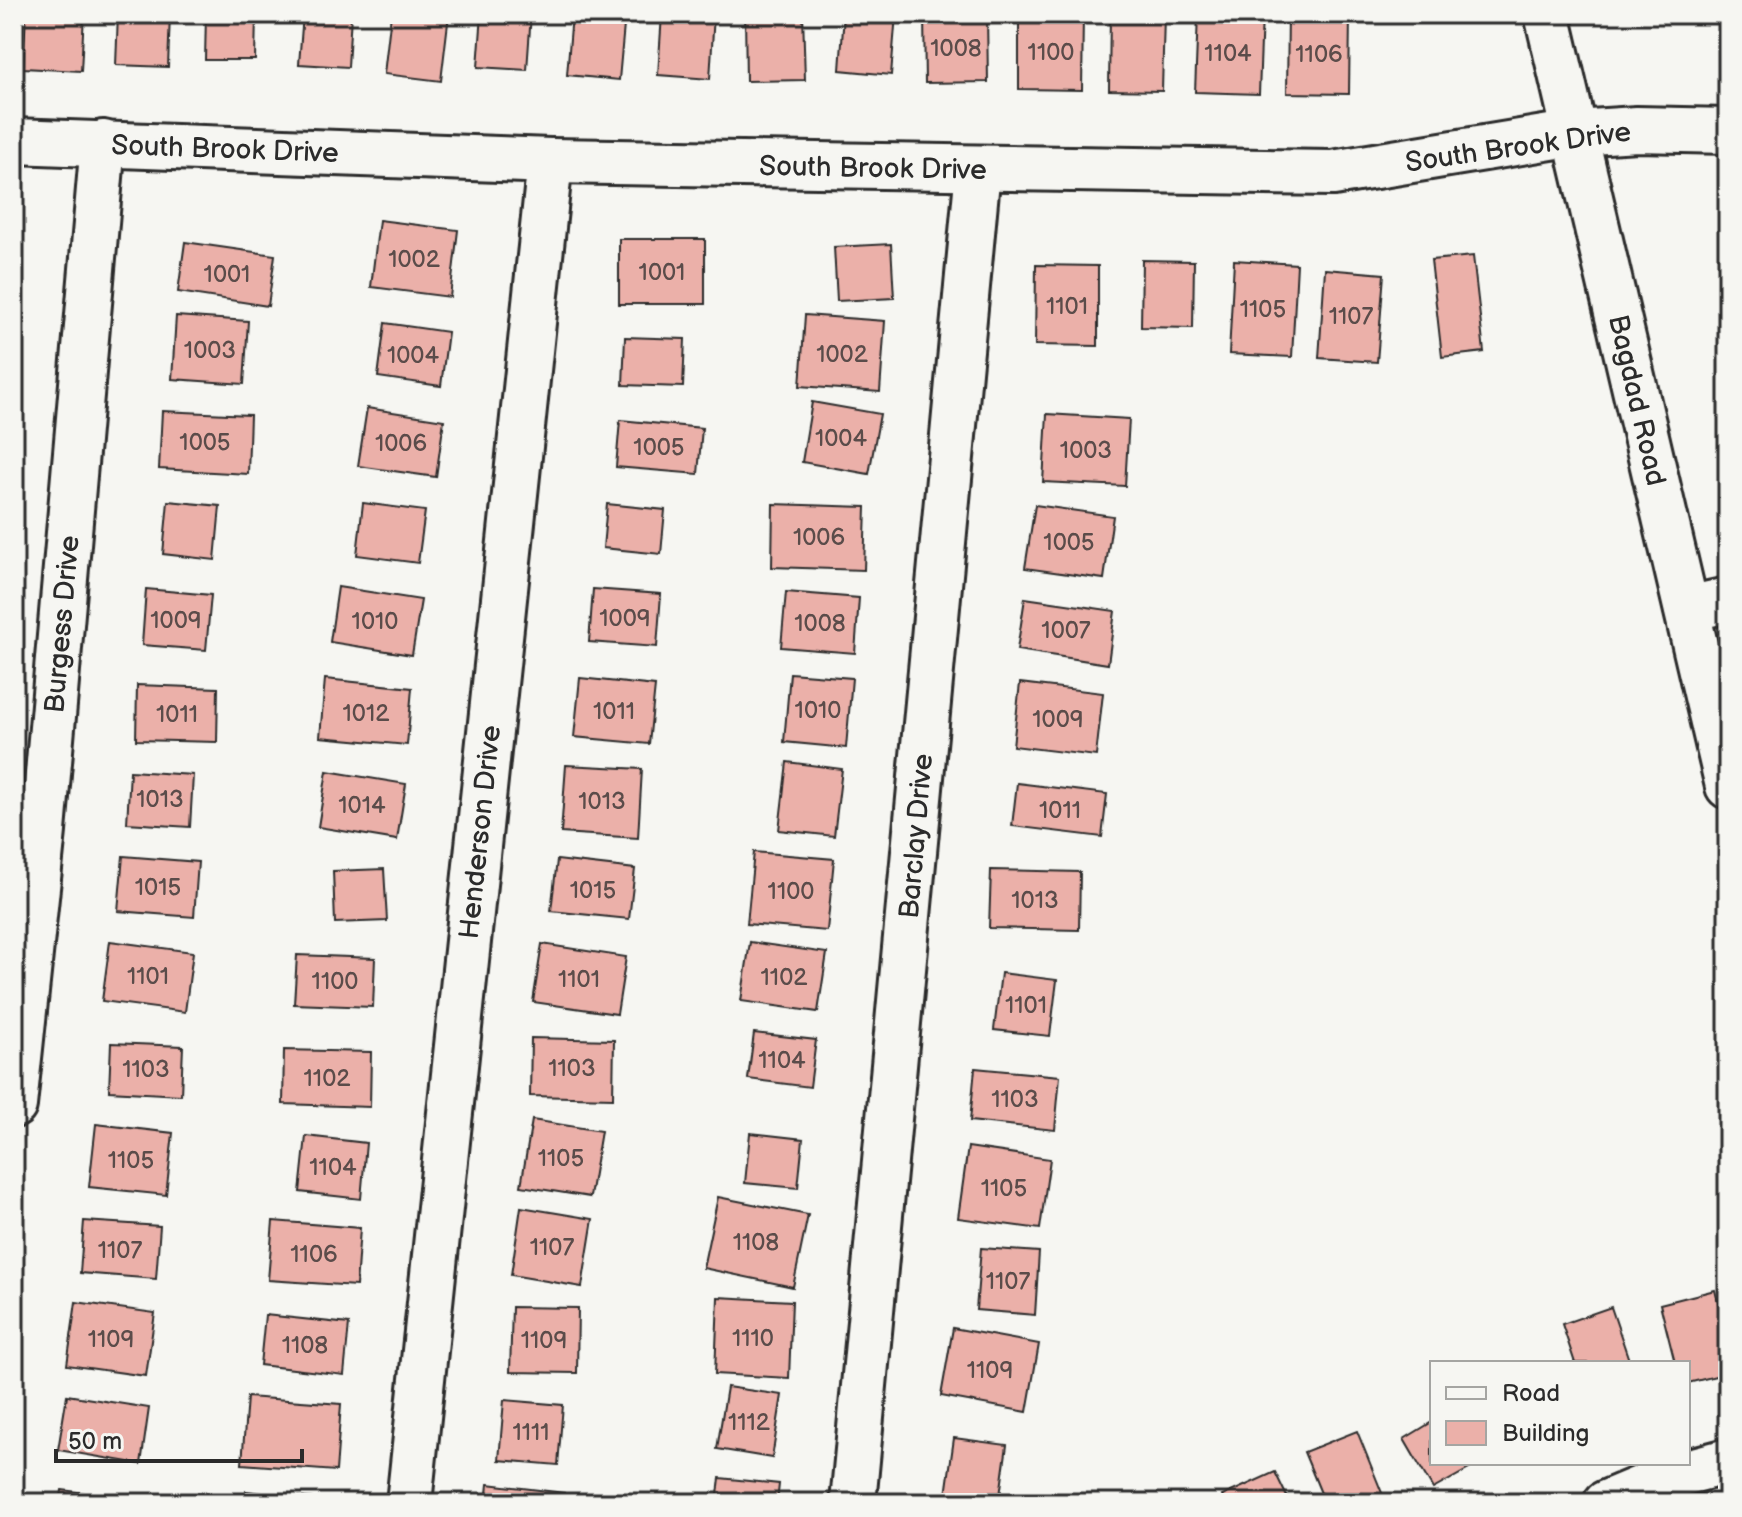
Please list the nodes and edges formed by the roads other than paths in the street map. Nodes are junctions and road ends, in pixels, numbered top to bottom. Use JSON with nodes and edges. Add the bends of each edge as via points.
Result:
{"nodes":[{"id":1,"x":1547,"y":14,"type":"edge"},
{"id":2,"x":1728,"y":131,"type":"edge"},
{"id":3,"x":1575,"y":133,"type":"junction"},
{"id":4,"x":14,"y":141,"type":"edge"},
{"id":5,"x":103,"y":143,"type":"junction"},
{"id":6,"x":550,"y":161,"type":"junction"},
{"id":7,"x":978,"y":169,"type":"junction"},
{"id":8,"x":1707,"y":605,"type":"edge"},
{"id":9,"x":1728,"y":786,"type":"edge"},
{"id":10,"x":14,"y":1105,"type":"edge"},
{"id":11,"x":1728,"y":1461,"type":"edge"},
{"id":12,"x":409,"y":1503,"type":"edge"},
{"id":13,"x":853,"y":1503,"type":"edge"},
{"id":14,"x":1606,"y":1503,"type":"edge"}],
"edges":[{"from":1,"to":3,"type":"street","name":"Bagdad Road"},
{"from":2,"to":3,"type":"street","name":"South Brook Drive"},
{"from":3,"to":7,"type":"street","name":"South Brook Drive","via":[[1333,173]]},
{"from":3,"to":8,"type":"street","name":"Bagdad Road"},
{"from":4,"to":5,"type":"street","name":"South Brook Drive"},
{"from":5,"to":6,"type":"street","name":"South Brook Drive"},
{"from":5,"to":10,"type":"street","name":"Burgess Drive"},
{"from":6,"to":7,"type":"street","name":"South Brook Drive"},
{"from":6,"to":12,"type":"street","name":"Henderson Drive"},
{"from":7,"to":13,"type":"street","name":"Barclay Drive"},
{"from":8,"to":9,"type":"street","name":"Bagdad Road"},
{"from":11,"to":14,"type":"street","via":[[1668,1477]]}]}
